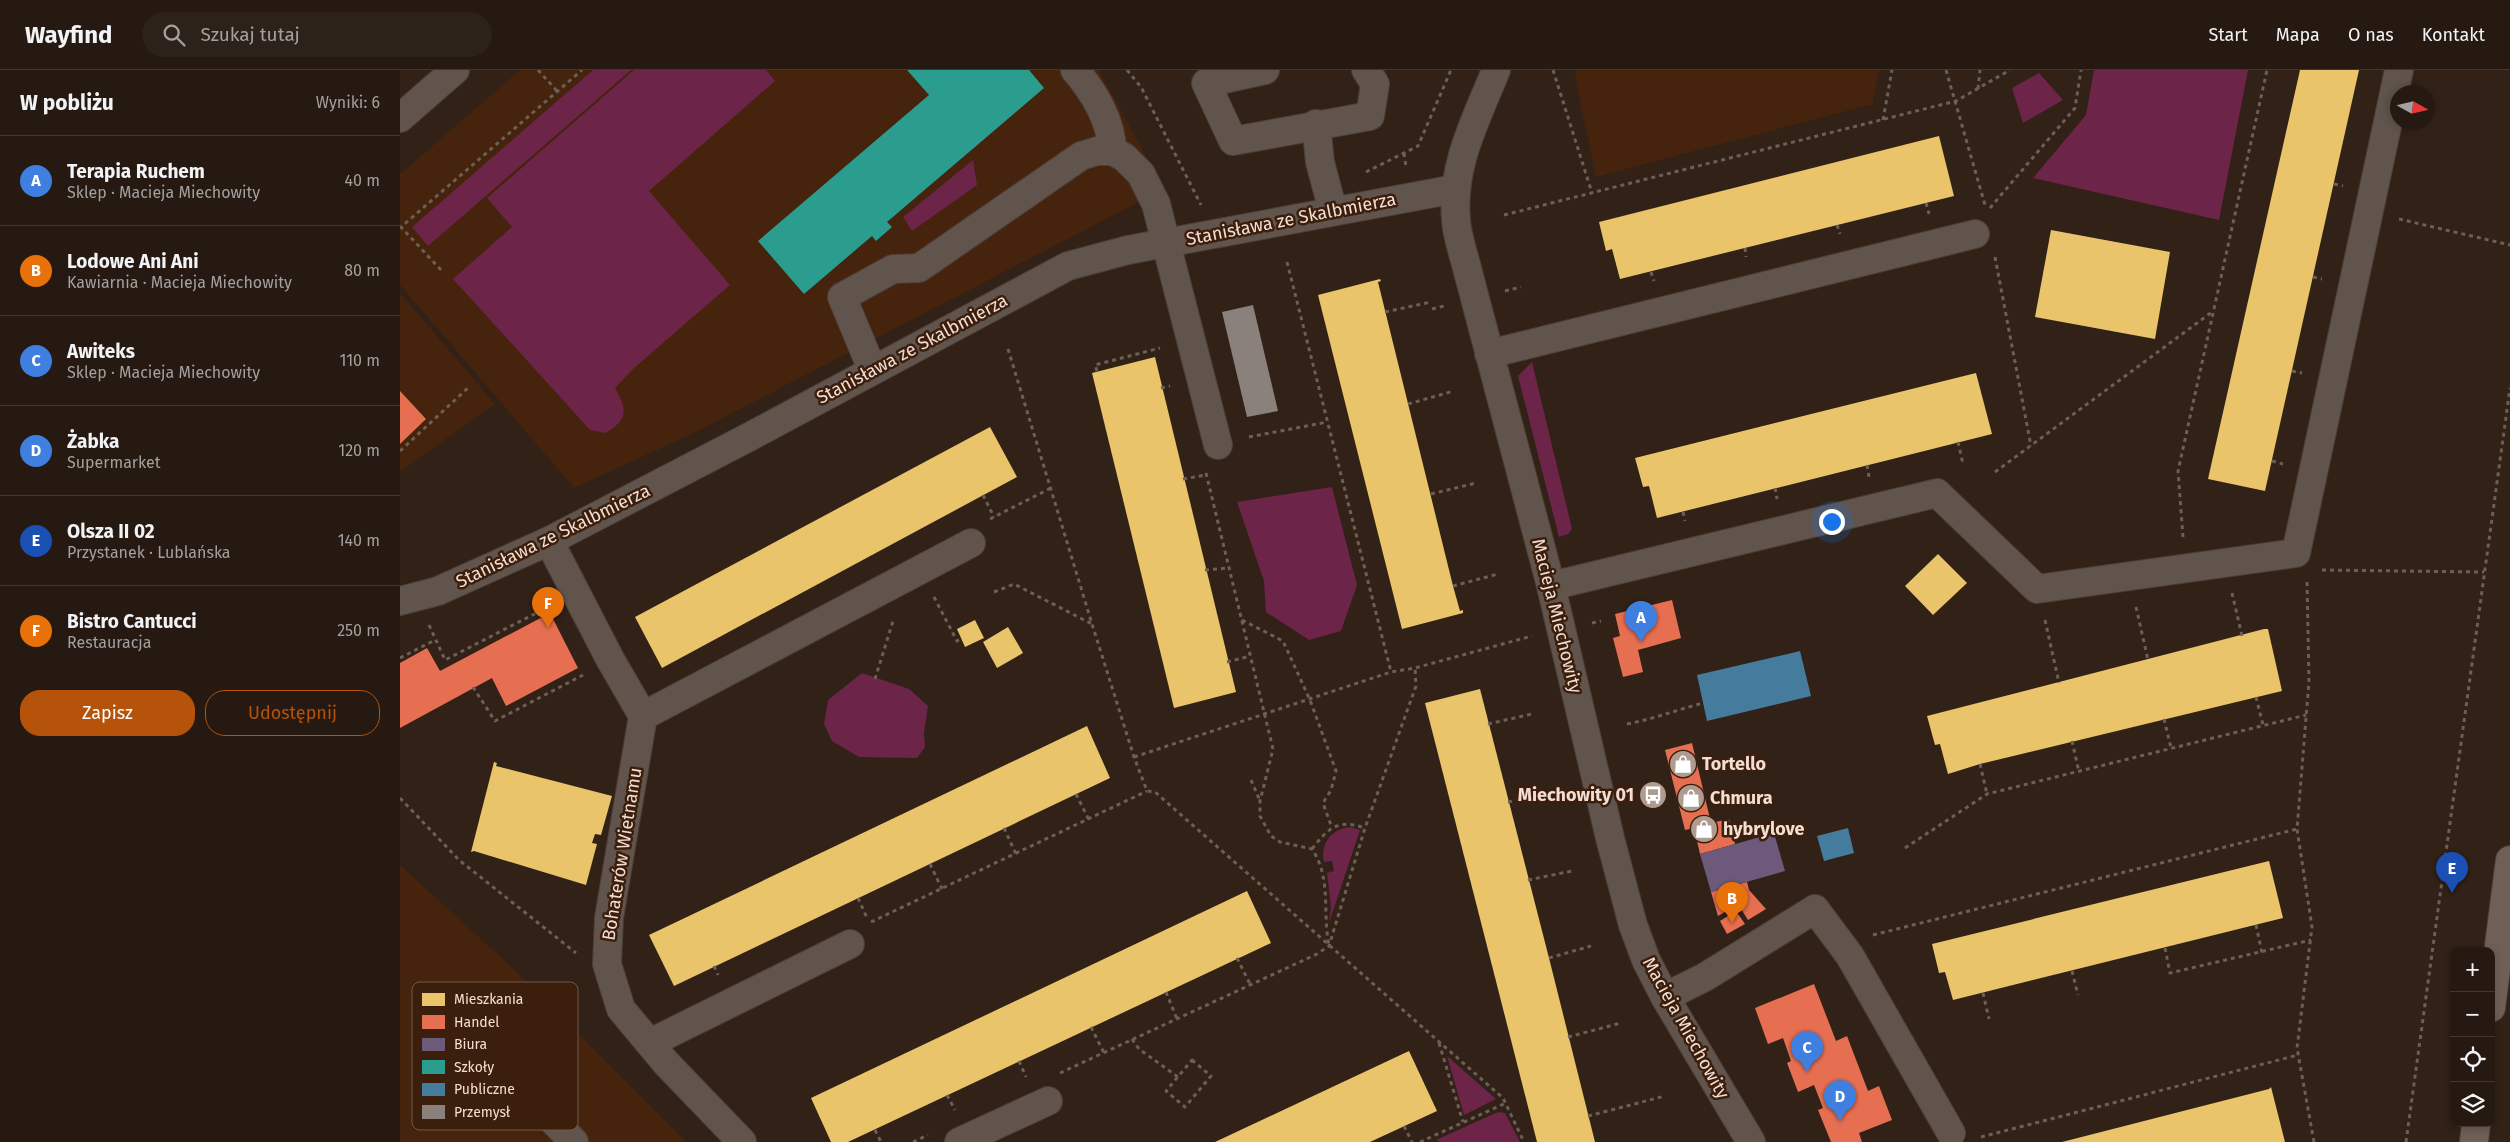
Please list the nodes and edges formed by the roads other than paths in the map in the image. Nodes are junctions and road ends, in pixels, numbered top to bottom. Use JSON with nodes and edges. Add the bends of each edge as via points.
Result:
{"nodes":[{"id":1,"x":455,"y":70,"type":"edge"},
{"id":2,"x":1075,"y":70,"type":"edge"},
{"id":3,"x":1265,"y":70,"type":"edge"},
{"id":4,"x":1366,"y":70,"type":"edge"},
{"id":5,"x":1496,"y":70,"type":"edge"},
{"id":6,"x":2399,"y":70,"type":"edge"},
{"id":7,"x":400,"y":118,"type":"edge"},
{"id":8,"x":1316,"y":124,"type":"junction"},
{"id":9,"x":1112,"y":151,"type":"junction"},
{"id":10,"x":1455,"y":189,"type":"junction"},
{"id":11,"x":1333,"y":211,"type":"junction"},
{"id":12,"x":1975,"y":234,"type":"road end"},
{"id":13,"x":1167,"y":243,"type":"junction"},
{"id":14,"x":1489,"y":354,"type":"junction"},
{"id":15,"x":872,"y":369,"type":"junction"},
{"id":16,"x":1218,"y":445,"type":"road end"},
{"id":17,"x":549,"y":541,"type":"junction"},
{"id":18,"x":971,"y":543,"type":"dead end"},
{"id":19,"x":1551,"y":586,"type":"junction"},
{"id":20,"x":408,"y":599,"type":"edge"},
{"id":21,"x":643,"y":716,"type":"junction"},
{"id":22,"x":2510,"y":860,"type":"edge"},
{"id":23,"x":850,"y":944,"type":"dead end"},
{"id":24,"x":2493,"y":992,"type":"edge"},
{"id":25,"x":1664,"y":997,"type":"junction"},
{"id":26,"x":650,"y":1042,"type":"junction"},
{"id":27,"x":1048,"y":1101,"type":"dead end"},
{"id":28,"x":2476,"y":1127,"type":"edge"},
{"id":29,"x":562,"y":1130,"type":"edge"},
{"id":30,"x":948,"y":1136,"type":"edge"},
{"id":31,"x":1961,"y":1136,"type":"road end"},
{"id":32,"x":574,"y":1142,"type":"edge"},
{"id":33,"x":742,"y":1142,"type":"edge"},
{"id":34,"x":1751,"y":1142,"type":"edge"},
{"id":35,"x":2474,"y":1142,"type":"edge"}],
"edges":[{"from":1,"to":7,"type":"street"},
{"from":2,"to":9,"type":"street","via":[[1087,84],[1112,133]]},
{"from":3,"to":8,"type":"street","via":[[1206,83],[1233,141]]},
{"from":4,"to":8,"type":"street","via":[[1375,84],[1370,116]]},
{"from":5,"to":10,"type":"street","name":"Macieja Miechowity","via":[[1460,160]]},
{"from":6,"to":19,"type":"street","via":[[2368,212],[2301,561],[2225,564],[2037,589],[1937,493]]},
{"from":8,"to":11,"type":"street","via":[[1320,162]]},
{"from":9,"to":13,"type":"street","via":[[1124,156],[1141,174],[1156,204]]},
{"from":9,"to":15,"type":"street","via":[[1081,156],[919,268],[893,270],[842,297]]},
{"from":10,"to":11,"type":"street","name":"Stanisława ze Skalbmierza"},
{"from":10,"to":14,"type":"street","name":"Macieja Miechowity","via":[[1456,222]]},
{"from":11,"to":13,"type":"street","name":"Stanisława ze Skalbmierza"},
{"from":12,"to":14,"type":"street"},
{"from":13,"to":15,"type":"street","name":"Stanisława ze Skalbmierza","via":[[1068,266]]},
{"from":13,"to":16,"type":"street"},
{"from":14,"to":19,"type":"street","name":"Macieja Miechowity"},
{"from":15,"to":17,"type":"street","name":"Stanisława ze Skalbmierza"},
{"from":17,"to":20,"type":"street","name":"Stanisława ze Skalbmierza","via":[[438,591]]},
{"from":17,"to":21,"type":"street"},
{"from":18,"to":21,"type":"street"},
{"from":19,"to":25,"type":"street","name":"Macieja Miechowity","via":[[1628,906],[1646,960]]},
{"from":21,"to":26,"type":"street","name":"Bohaterów Wietnamu","via":[[609,918],[606,954],[621,1009]]},
{"from":22,"to":24,"type":"main road"},
{"from":23,"to":26,"type":"street"},
{"from":25,"to":31,"type":"street","via":[[1705,977],[1814,910],[1841,942]]},
{"from":25,"to":34,"type":"street","name":"Macieja Miechowity"},
{"from":26,"to":33,"type":"street","name":"Bohaterów Wietnamu"},
{"from":27,"to":30,"type":"street"},
{"from":28,"to":35,"type":"main road"},
{"from":29,"to":32,"type":"street"}]}
